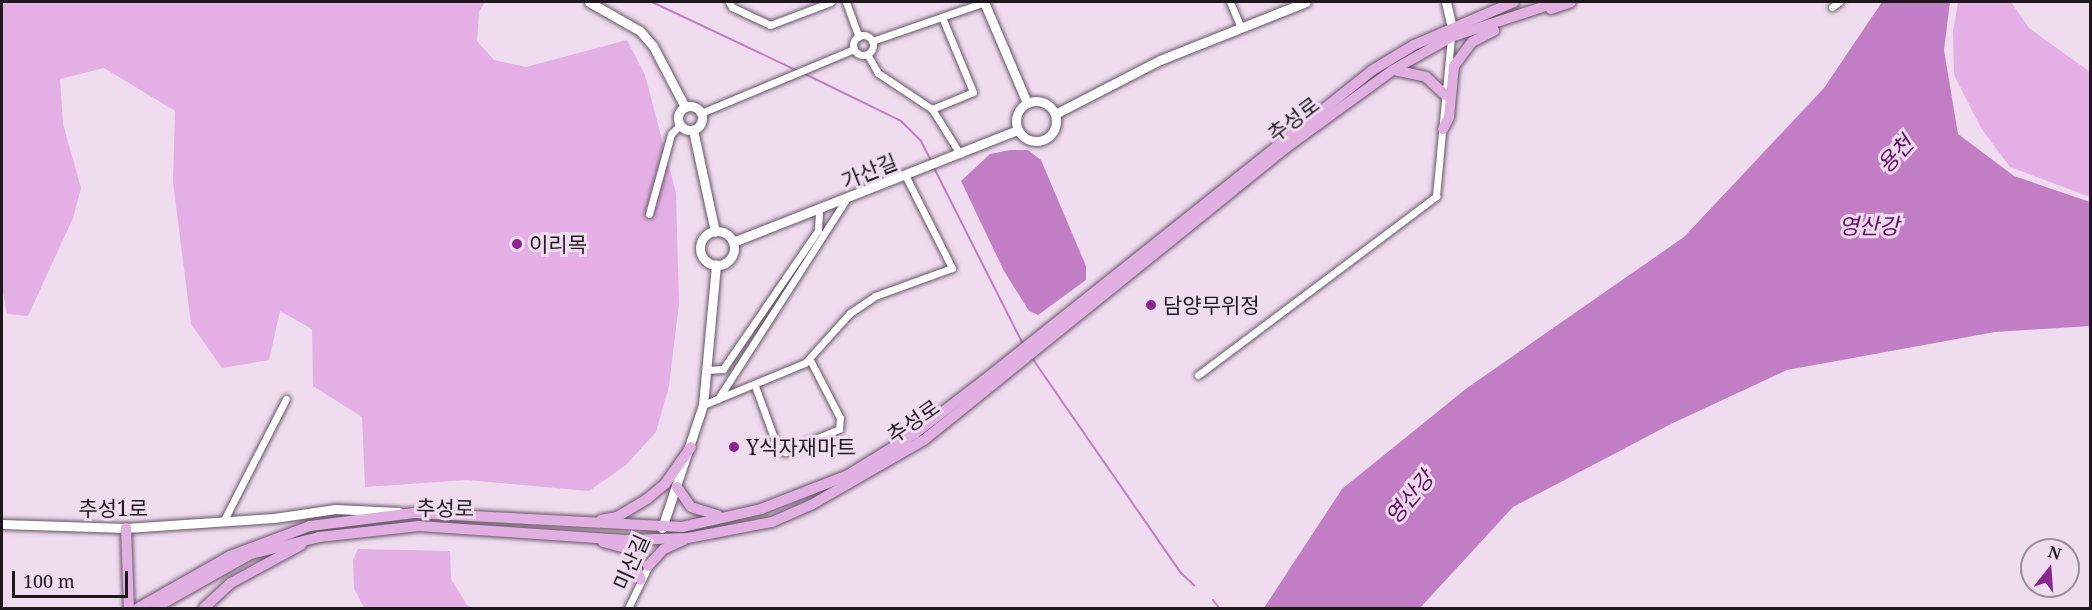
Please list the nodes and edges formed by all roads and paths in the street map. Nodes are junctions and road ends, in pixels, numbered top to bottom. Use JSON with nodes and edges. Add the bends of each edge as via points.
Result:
{"nodes":[{"id":1,"x":589,"y":2,"type":"edge"},
{"id":2,"x":729,"y":2,"type":"edge"},
{"id":3,"x":831,"y":2,"type":"edge"},
{"id":4,"x":846,"y":2,"type":"edge"},
{"id":5,"x":985,"y":2,"type":"edge"},
{"id":6,"x":1230,"y":2,"type":"edge"},
{"id":7,"x":1306,"y":2,"type":"edge"},
{"id":8,"x":1446,"y":2,"type":"edge"},
{"id":9,"x":1514,"y":2,"type":"edge"},
{"id":10,"x":1558,"y":2,"type":"edge"},
{"id":11,"x":1570,"y":2,"type":"edge"},
{"id":12,"x":1839,"y":2,"type":"edge"},
{"id":13,"x":1832,"y":7,"type":"dead end"},
{"id":14,"x":942,"y":17,"type":"junction"},
{"id":15,"x":1240,"y":26,"type":"junction"},
{"id":16,"x":1452,"y":32,"type":"junction"},
{"id":17,"x":859,"y":36,"type":"junction"},
{"id":18,"x":872,"y":41,"type":"junction"},
{"id":19,"x":854,"y":49,"type":"junction"},
{"id":20,"x":867,"y":54,"type":"junction"},
{"id":21,"x":1393,"y":70,"type":"junction"},
{"id":22,"x":1445,"y":95,"type":"junction"},
{"id":23,"x":1027,"y":103,"type":"junction"},
{"id":24,"x":685,"y":107,"type":"junction"},
{"id":25,"x":932,"y":109,"type":"junction"},
{"id":26,"x":701,"y":113,"type":"junction"},
{"id":27,"x":1055,"y":114,"type":"junction"},
{"id":28,"x":680,"y":125,"type":"junction"},
{"id":29,"x":1443,"y":129,"type":"junction"},
{"id":30,"x":693,"y":130,"type":"junction"},
{"id":31,"x":1018,"y":130,"type":"junction"},
{"id":32,"x":960,"y":154,"type":"junction"},
{"id":33,"x":905,"y":175,"type":"junction"},
{"id":34,"x":846,"y":200,"type":"junction"},
{"id":35,"x":819,"y":211,"type":"junction"},
{"id":36,"x":649,"y":214,"type":"dead end"},
{"id":37,"x":715,"y":232,"type":"junction"},
{"id":38,"x":733,"y":242,"type":"junction"},
{"id":39,"x":716,"y":265,"type":"junction"},
{"id":40,"x":1040,"y":341,"type":"junction"},
{"id":41,"x":810,"y":360,"type":"junction"},
{"id":42,"x":1012,"y":364,"type":"junction"},
{"id":43,"x":706,"y":370,"type":"junction"},
{"id":44,"x":1198,"y":375,"type":"dead end"},
{"id":45,"x":755,"y":386,"type":"junction"},
{"id":46,"x":286,"y":399,"type":"dead end"},
{"id":47,"x":717,"y":399,"type":"junction"},
{"id":48,"x":703,"y":405,"type":"junction"},
{"id":49,"x":691,"y":447,"type":"junction"},
{"id":50,"x":677,"y":487,"type":"junction"},
{"id":51,"x":414,"y":513,"type":"junction"},
{"id":52,"x":728,"y":516,"type":"junction"},
{"id":53,"x":224,"y":520,"type":"junction"},
{"id":54,"x":583,"y":523,"type":"junction"},
{"id":55,"x":2,"y":524,"type":"edge"},
{"id":56,"x":126,"y":528,"type":"junction"},
{"id":57,"x":662,"y":533,"type":"junction"},
{"id":58,"x":319,"y":537,"type":"junction"},
{"id":59,"x":589,"y":537,"type":"junction"},
{"id":60,"x":688,"y":538,"type":"junction"},
{"id":61,"x":648,"y":566,"type":"junction"},
{"id":62,"x":641,"y":580,"type":"junction"},
{"id":63,"x":153,"y":604,"type":"edge"},
{"id":64,"x":129,"y":609,"type":"edge"},
{"id":65,"x":138,"y":609,"type":"edge"},
{"id":66,"x":204,"y":609,"type":"edge"},
{"id":67,"x":628,"y":609,"type":"edge"}],
"edges":[{"from":1,"to":24,"type":"street","via":[[625,19],[640,31],[653,46]]},
{"from":2,"to":3,"type":"street","via":[[770,25]]},
{"from":4,"to":17,"type":"street"},
{"from":5,"to":14,"type":"street"},
{"from":5,"to":23,"type":"street"},
{"from":6,"to":15,"type":"street"},
{"from":7,"to":15,"type":"street"},
{"from":8,"to":16,"type":"street"},
{"from":9,"to":16,"type":"main road","name":"추성로"},
{"from":10,"to":16,"type":"main road","name":"추성로"},
{"from":11,"to":29,"type":"main road","via":[[1472,42],[1454,66],[1449,117]]},
{"from":12,"to":13,"type":"street"},
{"from":14,"to":18,"type":"street"},
{"from":14,"to":25,"type":"street","via":[[973,92]]},
{"from":15,"to":27,"type":"street","via":[[1160,60]]},
{"from":16,"to":21,"type":"main road","name":"추성로"},
{"from":16,"to":22,"type":"street"},
{"from":16,"to":40,"type":"main road","name":"추성로","via":[[1414,45],[1333,99]]},
{"from":17,"to":18,"type":"street"},
{"from":17,"to":19,"type":"street"},
{"from":18,"to":20,"type":"street"},
{"from":19,"to":20,"type":"street"},
{"from":19,"to":26,"type":"street"},
{"from":20,"to":25,"type":"street","via":[[878,73]]},
{"from":21,"to":22,"type":"main road","via":[[1426,77]]},
{"from":21,"to":40,"type":"main road","name":"추성로","via":[[1287,147]]},
{"from":22,"to":29,"type":"street"},
{"from":23,"to":27,"type":"street","via":[[1040,102]]},
{"from":23,"to":31,"type":"street","via":[[1016,118]]},
{"from":24,"to":26,"type":"street","via":[[696,107]]},
{"from":24,"to":28,"type":"street","via":[[678,117]]},
{"from":25,"to":32,"type":"street"},
{"from":26,"to":30,"type":"street","via":[[701,124]]},
{"from":27,"to":31,"type":"street","via":[[1056,126],[1045,140],[1032,141]]},
{"from":28,"to":30,"type":"street"},
{"from":28,"to":36,"type":"street","via":[[671,134]]},
{"from":29,"to":44,"type":"street","via":[[1436,196]]},
{"from":30,"to":37,"type":"street"},
{"from":31,"to":32,"type":"street","name":"가산길"},
{"from":32,"to":33,"type":"street","name":"가산길"},
{"from":33,"to":34,"type":"street","name":"가산길"},
{"from":33,"to":41,"type":"street","via":[[952,268],[867,302],[831,332]]},
{"from":34,"to":35,"type":"street","name":"가산길"},
{"from":34,"to":47,"type":"street"},
{"from":35,"to":38,"type":"street","name":"가산길"},
{"from":35,"to":43,"type":"street","via":[[818,230],[723,369]]},
{"from":37,"to":38,"type":"street","via":[[726,234]]},
{"from":37,"to":39,"type":"street","via":[[702,241],[701,251],[706,261]]},
{"from":38,"to":39,"type":"street","via":[[731,258]]},
{"from":39,"to":43,"type":"street"},
{"from":40,"to":42,"type":"main road","name":"추성로"},
{"from":41,"to":45,"type":"street"},
{"from":41,"to":45,"type":"street","via":[[840,418],[839,429],[785,452],[778,449]]},
{"from":42,"to":52,"type":"main road","name":"추성로","via":[[914,434],[848,475],[761,509]]},
{"from":42,"to":60,"type":"main road","name":"추성로","via":[[924,440],[857,482],[772,522]]},
{"from":43,"to":48,"type":"street"},
{"from":45,"to":47,"type":"street"},
{"from":46,"to":53,"type":"street"},
{"from":47,"to":48,"type":"street"},
{"from":48,"to":49,"type":"street"},
{"from":49,"to":50,"type":"street"},
{"from":49,"to":54,"type":"main road","via":[[665,484],[647,499],[617,517]]},
{"from":50,"to":52,"type":"main road","via":[[691,507]]},
{"from":50,"to":57,"type":"street"},
{"from":51,"to":53,"type":"street","name":"추성1로","via":[[335,509]]},
{"from":51,"to":54,"type":"main road","name":"추성로"},
{"from":51,"to":63,"type":"main road","name":"추성로","via":[[351,519],[281,535],[196,572]]},
{"from":52,"to":57,"type":"main road","name":"추성로"},
{"from":53,"to":56,"type":"street","name":"추성1로"},
{"from":54,"to":57,"type":"main road","name":"추성로"},
{"from":55,"to":56,"type":"street","name":"추성1로"},
{"from":56,"to":64,"type":"main road"},
{"from":57,"to":59,"type":"main road","name":"추성로"},
{"from":57,"to":60,"type":"main road","name":"추성로"},
{"from":57,"to":61,"type":"street","name":"미산길"},
{"from":58,"to":59,"type":"main road","name":"추성로","via":[[419,526]]},
{"from":58,"to":63,"type":"main road","name":"추성로","via":[[251,554]]},
{"from":58,"to":66,"type":"main road","via":[[231,583]]},
{"from":59,"to":62,"type":"main road","via":[[630,549]]},
{"from":60,"to":61,"type":"main road","via":[[664,549]]},
{"from":61,"to":62,"type":"street","name":"미산길"},
{"from":62,"to":67,"type":"street","name":"미산길"},
{"from":63,"to":65,"type":"main road","name":"추성로"}]}
